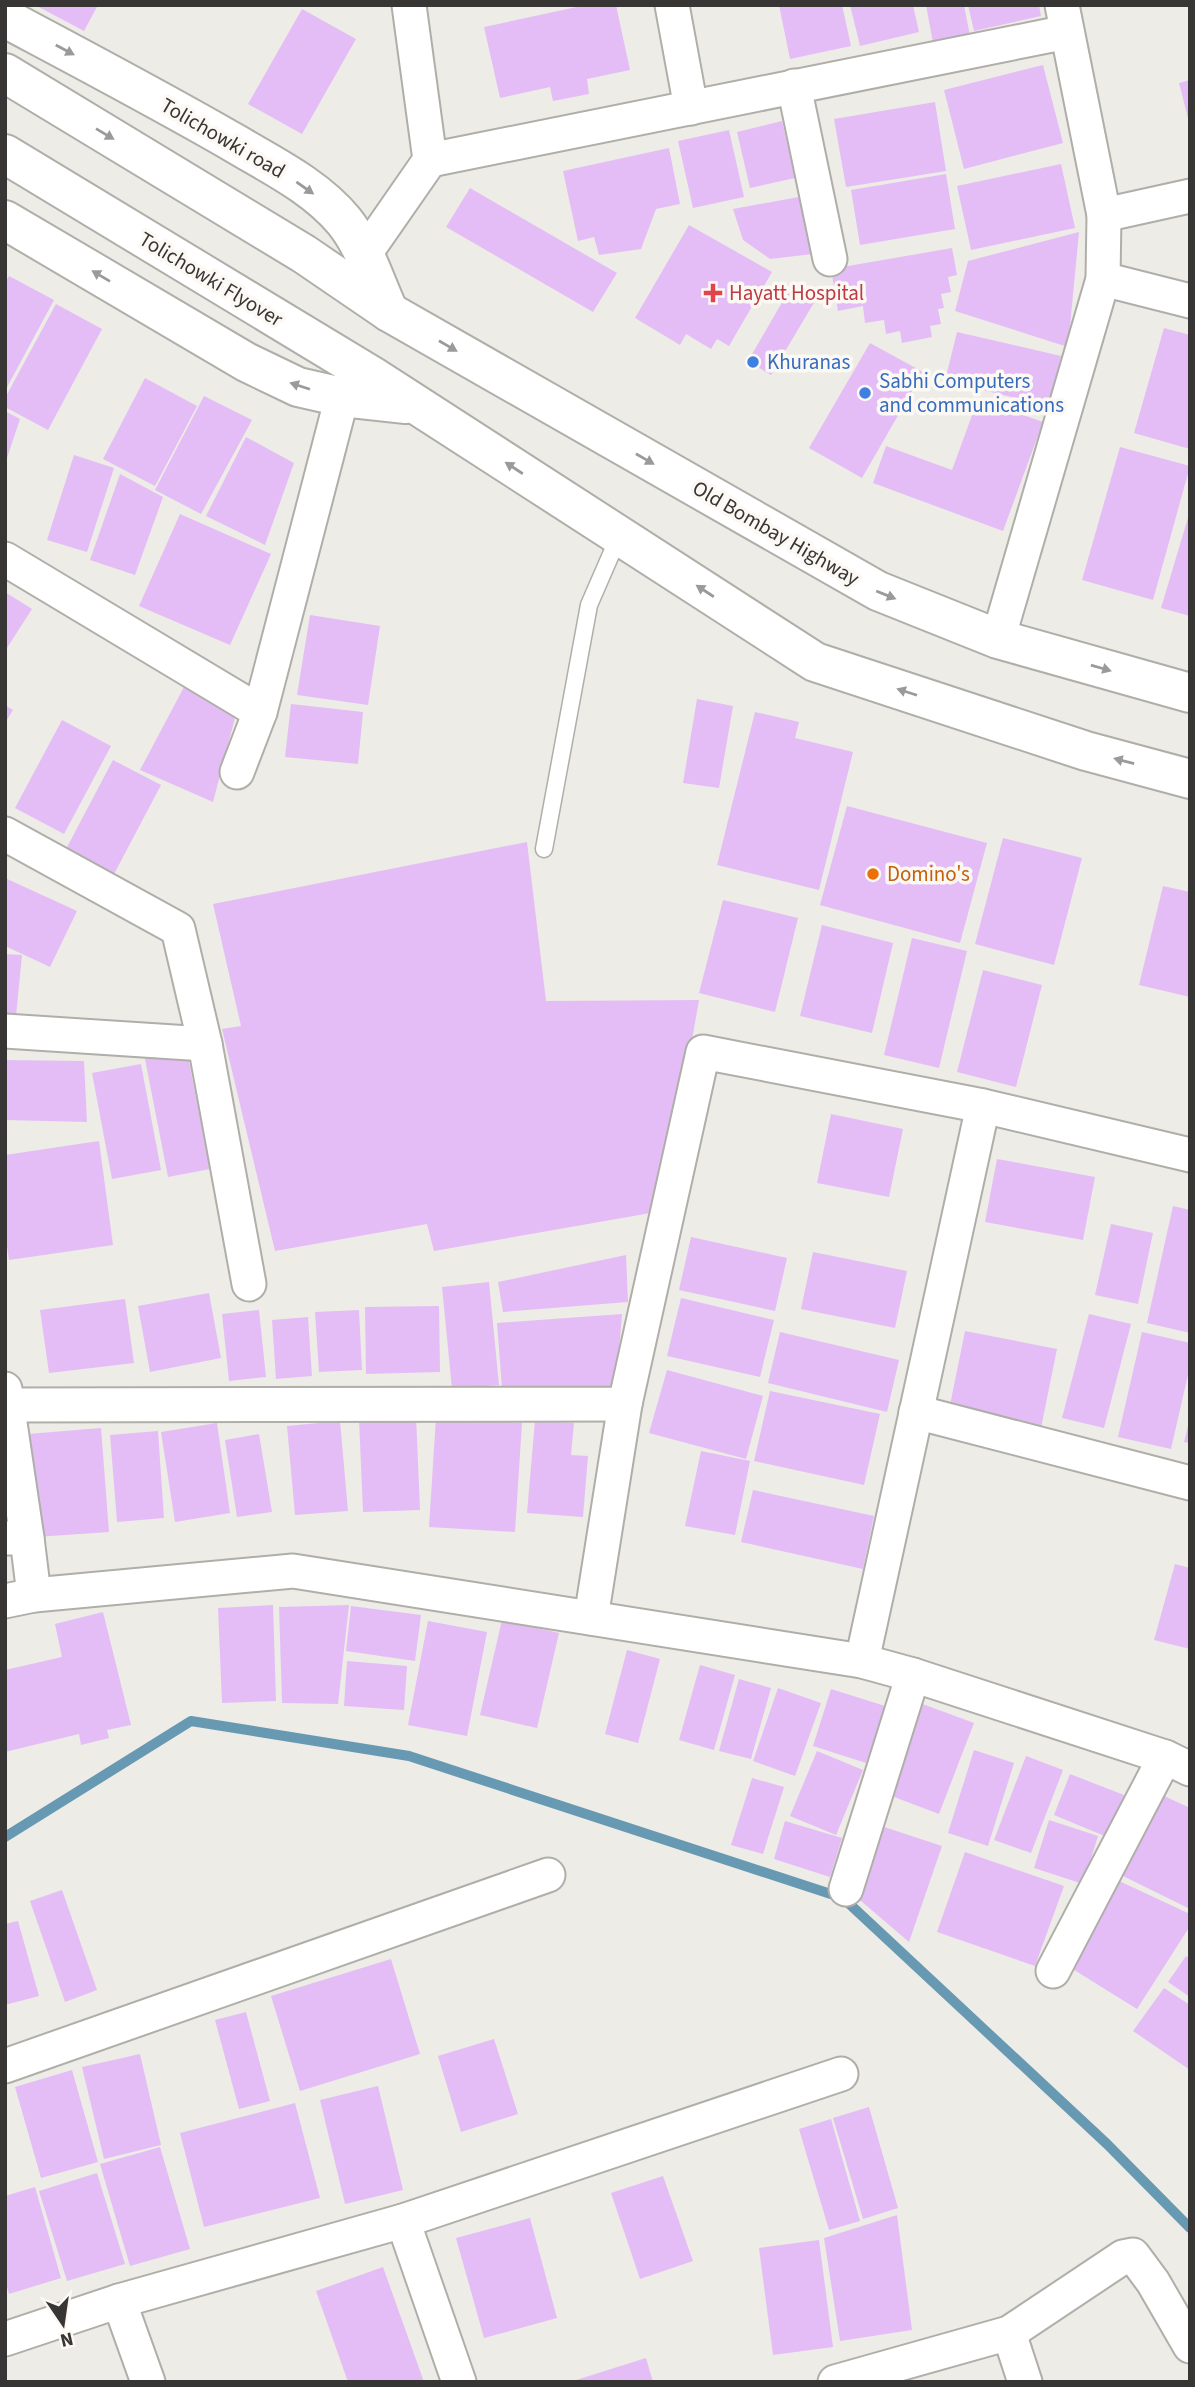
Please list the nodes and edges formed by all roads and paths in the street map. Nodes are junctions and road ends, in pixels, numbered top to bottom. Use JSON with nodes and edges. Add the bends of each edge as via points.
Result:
{"nodes":[{"id":1,"x":409,"y":5,"type":"edge"},
{"id":2,"x":672,"y":5,"type":"edge"},
{"id":3,"x":5,"y":18,"type":"edge"},
{"id":4,"x":1065,"y":19,"type":"edge"},
{"id":5,"x":5,"y":73,"type":"edge"},
{"id":6,"x":794,"y":86,"type":"junction"},
{"id":7,"x":691,"y":108,"type":"junction"},
{"id":8,"x":5,"y":154,"type":"edge"},
{"id":9,"x":430,"y":160,"type":"junction"},
{"id":10,"x":1190,"y":197,"type":"edge"},
{"id":11,"x":1104,"y":215,"type":"junction"},
{"id":12,"x":5,"y":220,"type":"edge"},
{"id":13,"x":364,"y":256,"type":"junction"},
{"id":14,"x":830,"y":259,"type":"dead end"},
{"id":15,"x":1103,"y":278,"type":"junction"},
{"id":16,"x":1190,"y":301,"type":"edge"},
{"id":17,"x":388,"y":312,"type":"junction"},
{"id":18,"x":342,"y":397,"type":"junction"},
{"id":19,"x":416,"y":405,"type":"junction"},
{"id":20,"x":619,"y":536,"type":"junction"},
{"id":21,"x":5,"y":559,"type":"edge"},
{"id":22,"x":998,"y":639,"type":"junction"},
{"id":23,"x":1190,"y":693,"type":"edge"},
{"id":24,"x":260,"y":712,"type":"junction"},
{"id":25,"x":237,"y":772,"type":"dead end"},
{"id":26,"x":1190,"y":779,"type":"edge"},
{"id":27,"x":5,"y":834,"type":"edge"},
{"id":28,"x":544,"y":849,"type":"dead end"},
{"id":29,"x":5,"y":1031,"type":"edge"},
{"id":30,"x":205,"y":1044,"type":"junction"},
{"id":31,"x":983,"y":1106,"type":"junction"},
{"id":32,"x":1190,"y":1156,"type":"edge"},
{"id":33,"x":249,"y":1284,"type":"dead end"},
{"id":34,"x":6,"y":1397,"type":"edge"},
{"id":35,"x":625,"y":1404,"type":"junction"},
{"id":36,"x":916,"y":1412,"type":"junction"},
{"id":37,"x":1190,"y":1483,"type":"edge"},
{"id":38,"x":16,"y":1538,"type":"edge"},
{"id":39,"x":20,"y":1598,"type":"edge"},
{"id":40,"x":591,"y":1618,"type":"junction"},
{"id":41,"x":862,"y":1661,"type":"junction"},
{"id":42,"x":913,"y":1675,"type":"junction"},
{"id":43,"x":1178,"y":1763,"type":"edge"},
{"id":44,"x":548,"y":1875,"type":"dead end"},
{"id":45,"x":846,"y":1889,"type":"dead end"},
{"id":46,"x":1053,"y":1971,"type":"dead end"},
{"id":47,"x":5,"y":2066,"type":"edge"},
{"id":48,"x":841,"y":2074,"type":"dead end"},
{"id":49,"x":402,"y":2221,"type":"junction"},
{"id":50,"x":119,"y":2301,"type":"junction"},
{"id":51,"x":1009,"y":2333,"type":"junction"},
{"id":52,"x":5,"y":2339,"type":"edge"},
{"id":53,"x":1190,"y":2346,"type":"edge"},
{"id":54,"x":148,"y":2382,"type":"edge"},
{"id":55,"x":458,"y":2382,"type":"edge"},
{"id":56,"x":835,"y":2382,"type":"edge"},
{"id":57,"x":1025,"y":2382,"type":"edge"}],
"edges":[{"from":1,"to":9,"type":"street"},
{"from":2,"to":7,"type":"street"},
{"from":3,"to":13,"type":"main road","name":"Tolichowki road","one_way":true,"via":[[192,118],[302,185],[346,223]]},
{"from":4,"to":6,"type":"street"},
{"from":4,"to":11,"type":"street"},
{"from":5,"to":17,"type":"main road","one_way":true,"via":[[304,254]]},
{"from":6,"to":7,"type":"street"},
{"from":6,"to":14,"type":"street"},
{"from":7,"to":9,"type":"street"},
{"from":8,"to":19,"type":"main road","name":"Tolichowki Flyover"},
{"from":9,"to":13,"type":"street"},
{"from":10,"to":11,"type":"street"},
{"from":11,"to":15,"type":"street"},
{"from":18,"to":12,"type":"main road","one_way":true,"via":[[299,387],[246,362]]},
{"from":13,"to":17,"type":"main road","name":"Tolichowki road"},
{"from":15,"to":16,"type":"street"},
{"from":15,"to":22,"type":"street"},
{"from":17,"to":22,"type":"main road","name":"Old Bombay Highway","one_way":true,"via":[[878,592]]},
{"from":18,"to":19,"type":"main road"},
{"from":18,"to":24,"type":"street"},
{"from":20,"to":19,"type":"main road","one_way":true},
{"from":26,"to":20,"type":"main road","one_way":true,"via":[[1086,751],[815,662]]},
{"from":20,"to":28,"type":"lane","via":[[589,605]]},
{"from":21,"to":24,"type":"street"},
{"from":22,"to":23,"type":"main road","name":"Old Bombay Highway","one_way":true},
{"from":24,"to":25,"type":"street"},
{"from":27,"to":30,"type":"street","via":[[178,929]]},
{"from":29,"to":30,"type":"street"},
{"from":30,"to":33,"type":"street"},
{"from":31,"to":32,"type":"street"},
{"from":31,"to":35,"type":"street","via":[[702,1052]]},
{"from":31,"to":36,"type":"street"},
{"from":34,"to":35,"type":"street"},
{"from":34,"to":38,"type":"street"},
{"from":35,"to":40,"type":"street"},
{"from":36,"to":37,"type":"street"},
{"from":36,"to":41,"type":"street"},
{"from":38,"to":39,"type":"street"},
{"from":39,"to":40,"type":"street","via":[[293,1571]]},
{"from":40,"to":41,"type":"street"},
{"from":41,"to":42,"type":"street"},
{"from":42,"to":43,"type":"street"},
{"from":42,"to":45,"type":"street"},
{"from":43,"to":46,"type":"street"},
{"from":44,"to":47,"type":"street"},
{"from":48,"to":49,"type":"street"},
{"from":49,"to":50,"type":"street"},
{"from":49,"to":55,"type":"street"},
{"from":50,"to":52,"type":"street"},
{"from":50,"to":54,"type":"street"},
{"from":51,"to":53,"type":"street","via":[[1133,2255]]},
{"from":51,"to":56,"type":"street"},
{"from":51,"to":57,"type":"street"}]}
